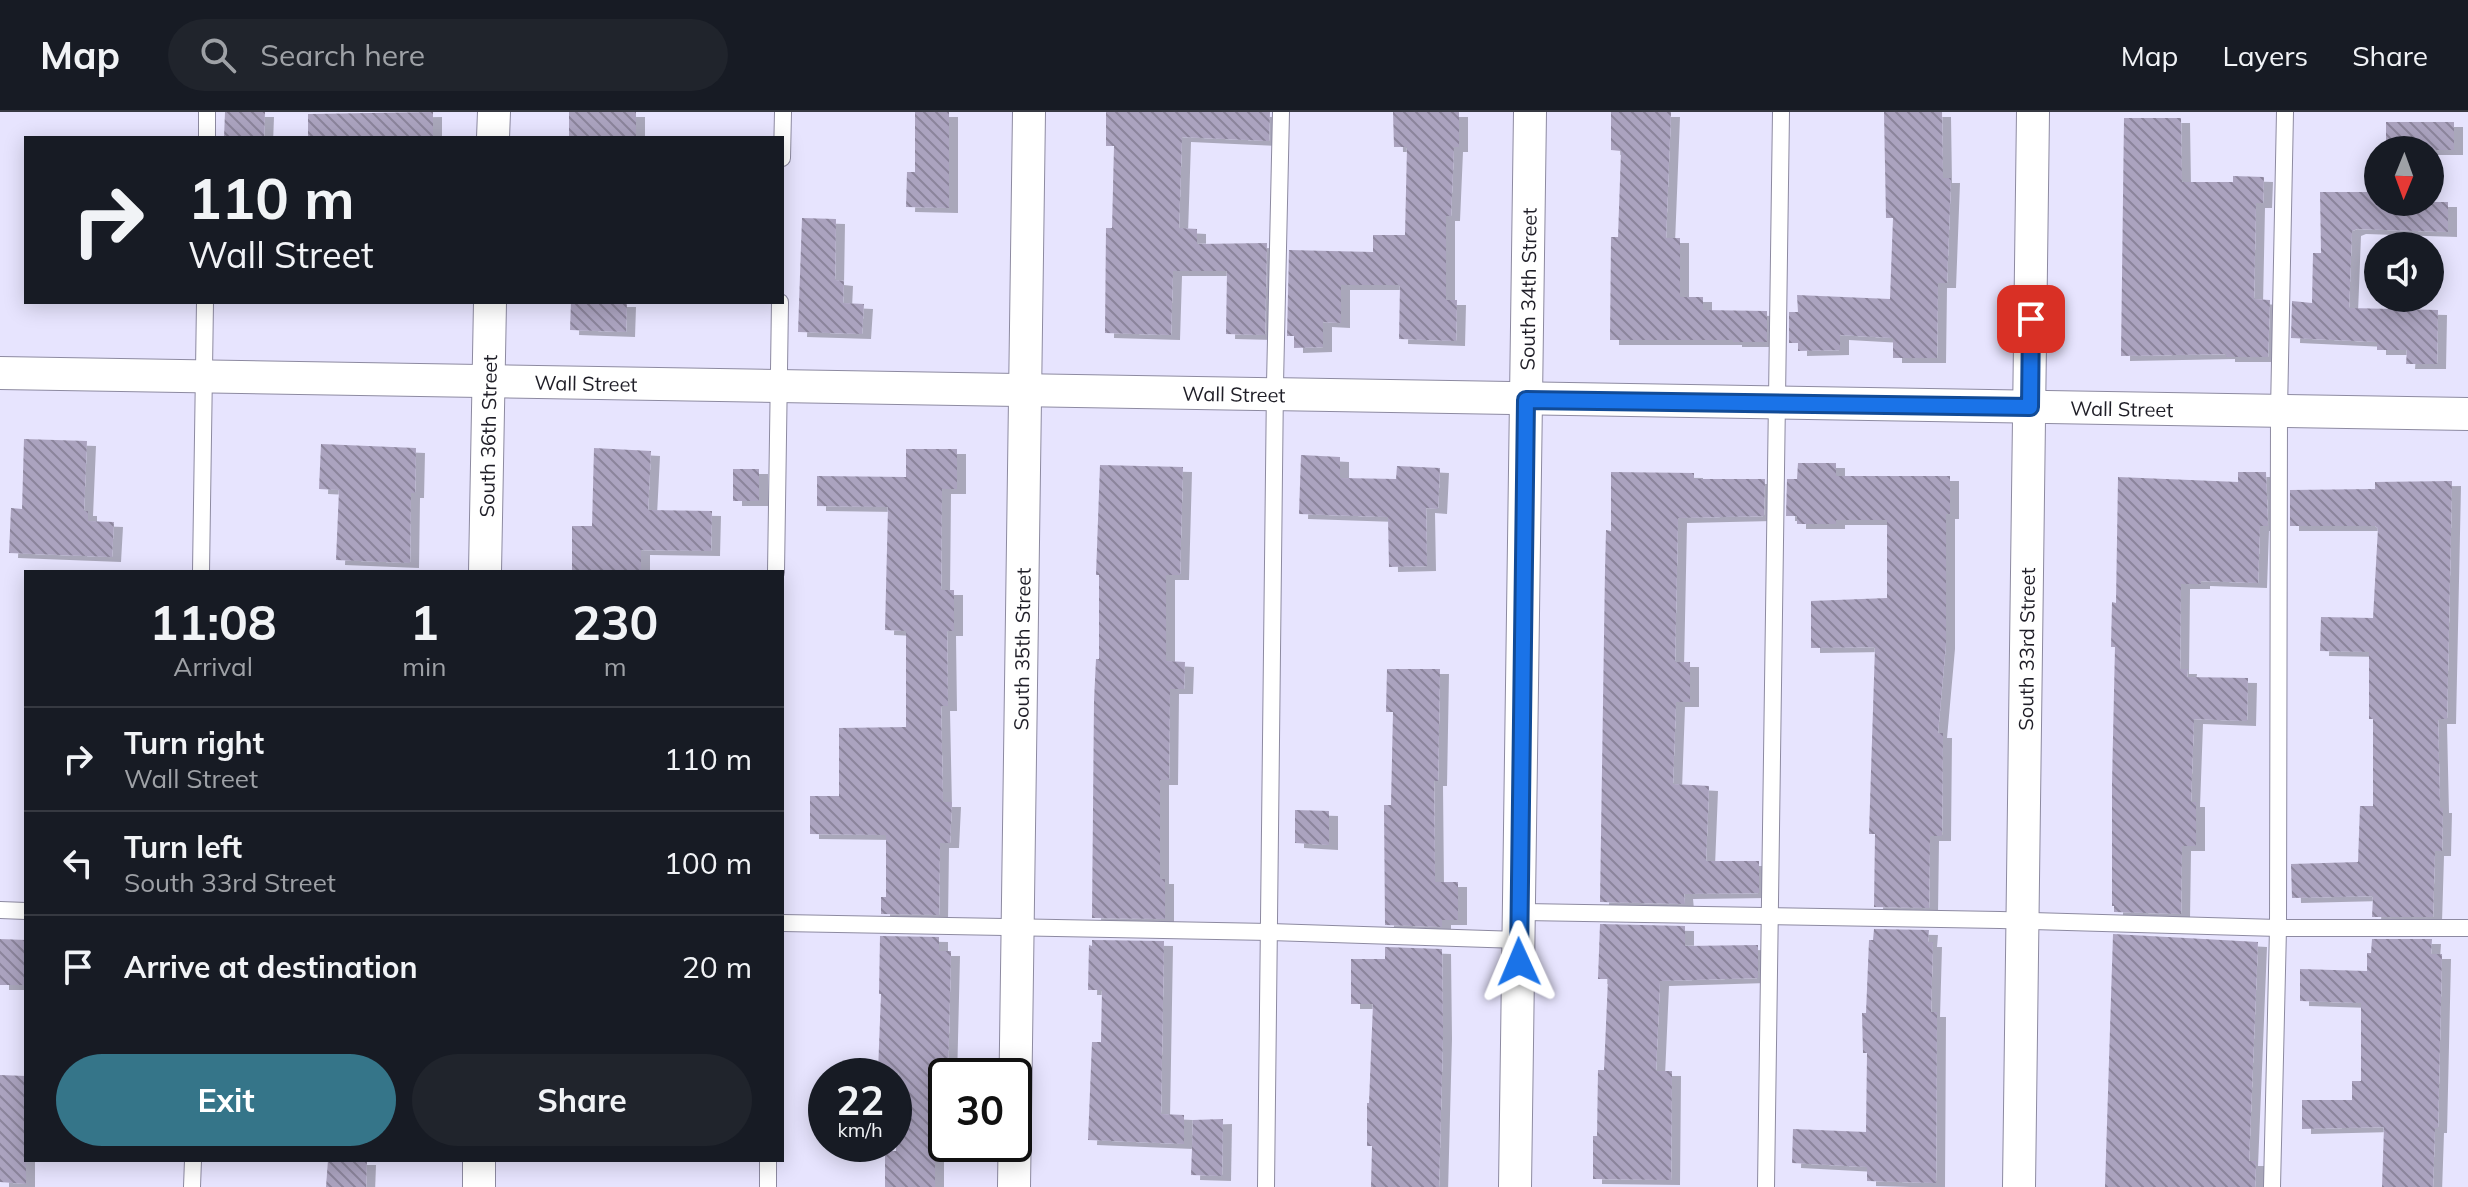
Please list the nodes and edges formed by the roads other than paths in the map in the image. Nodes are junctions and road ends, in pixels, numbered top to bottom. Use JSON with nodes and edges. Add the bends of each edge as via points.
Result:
{"nodes":[{"id":1,"x":207,"y":112,"type":"edge"},
{"id":2,"x":494,"y":112,"type":"edge"},
{"id":3,"x":783,"y":112,"type":"edge"},
{"id":4,"x":1029,"y":112,"type":"edge"},
{"id":5,"x":1281,"y":112,"type":"edge"},
{"id":6,"x":1530,"y":112,"type":"edge"},
{"id":7,"x":1781,"y":112,"type":"edge"},
{"id":8,"x":2033,"y":112,"type":"edge"},
{"id":9,"x":2285,"y":112,"type":"edge"},
{"id":10,"x":207,"y":136,"type":"edge"},
{"id":11,"x":493,"y":136,"type":"edge"},
{"id":12,"x":782,"y":136,"type":"edge"},
{"id":13,"x":205,"y":304,"type":"edge"},
{"id":14,"x":490,"y":304,"type":"edge"},
{"id":15,"x":780,"y":304,"type":"edge"},
{"id":16,"x":0,"y":373,"type":"edge"},
{"id":17,"x":204,"y":377,"type":"junction"},
{"id":18,"x":488,"y":382,"type":"junction"},
{"id":19,"x":779,"y":387,"type":"junction"},
{"id":20,"x":1024,"y":391,"type":"junction"},
{"id":21,"x":1276,"y":396,"type":"junction"},
{"id":22,"x":1526,"y":400,"type":"junction"},
{"id":23,"x":1778,"y":404,"type":"junction"},
{"id":24,"x":2030,"y":407,"type":"junction"},
{"id":25,"x":2279,"y":411,"type":"junction"},
{"id":26,"x":2468,"y":414,"type":"edge"},
{"id":27,"x":201,"y":570,"type":"edge"},
{"id":28,"x":485,"y":570,"type":"edge"},
{"id":29,"x":776,"y":570,"type":"edge"},
{"id":30,"x":0,"y":910,"type":"edge"},
{"id":31,"x":24,"y":911,"type":"edge"},
{"id":32,"x":1769,"y":917,"type":"junction"},
{"id":33,"x":2025,"y":921,"type":"junction"},
{"id":34,"x":784,"y":923,"type":"edge"},
{"id":35,"x":1519,"y":926,"type":"junction"},
{"id":36,"x":1017,"y":928,"type":"junction"},
{"id":37,"x":2278,"y":928,"type":"junction"},
{"id":38,"x":2468,"y":928,"type":"edge"},
{"id":39,"x":1270,"y":932,"type":"junction"},
{"id":40,"x":193,"y":1162,"type":"edge"},
{"id":41,"x":479,"y":1162,"type":"edge"},
{"id":42,"x":768,"y":1162,"type":"edge"},
{"id":43,"x":192,"y":1187,"type":"edge"},
{"id":44,"x":479,"y":1187,"type":"edge"},
{"id":45,"x":768,"y":1187,"type":"edge"},
{"id":46,"x":1014,"y":1187,"type":"edge"},
{"id":47,"x":1266,"y":1187,"type":"edge"},
{"id":48,"x":1515,"y":1187,"type":"edge"},
{"id":49,"x":1766,"y":1187,"type":"edge"},
{"id":50,"x":2019,"y":1187,"type":"edge"},
{"id":51,"x":2272,"y":1187,"type":"edge"}],
"edges":[{"from":1,"to":10,"type":"lane"},
{"from":2,"to":11,"type":"street"},
{"from":3,"to":12,"type":"lane"},
{"from":4,"to":20,"type":"street","name":"South 35th Street"},
{"from":5,"to":21,"type":"lane"},
{"from":6,"to":22,"type":"street","name":"South 34th Street"},
{"from":7,"to":23,"type":"lane"},
{"from":8,"to":24,"type":"street","name":"South 33rd Street"},
{"from":9,"to":25,"type":"lane"},
{"from":13,"to":17,"type":"lane"},
{"from":14,"to":18,"type":"street","name":"South 36th Street"},
{"from":15,"to":19,"type":"lane"},
{"from":16,"to":17,"type":"street","name":"Wall Street"},
{"from":17,"to":18,"type":"street","name":"Wall Street"},
{"from":17,"to":27,"type":"lane"},
{"from":18,"to":19,"type":"street","name":"Wall Street"},
{"from":18,"to":28,"type":"street","name":"South 36th Street"},
{"from":19,"to":20,"type":"street","name":"Wall Street"},
{"from":19,"to":29,"type":"lane"},
{"from":20,"to":21,"type":"street","name":"Wall Street"},
{"from":20,"to":36,"type":"street","name":"South 35th Street"},
{"from":21,"to":22,"type":"street","name":"Wall Street"},
{"from":21,"to":39,"type":"lane"},
{"from":22,"to":23,"type":"street","name":"Wall Street"},
{"from":22,"to":35,"type":"street","name":"South 34th Street"},
{"from":23,"to":24,"type":"street","name":"Wall Street"},
{"from":23,"to":32,"type":"lane"},
{"from":24,"to":25,"type":"street","name":"Wall Street"},
{"from":24,"to":33,"type":"street","name":"South 33rd Street"},
{"from":25,"to":26,"type":"street","name":"Wall Street"},
{"from":25,"to":37,"type":"lane"},
{"from":30,"to":31,"type":"lane"},
{"from":32,"to":33,"type":"lane"},
{"from":32,"to":35,"type":"lane"},
{"from":32,"to":49,"type":"lane"},
{"from":33,"to":37,"type":"lane"},
{"from":33,"to":50,"type":"street","name":"South 33rd Street"},
{"from":34,"to":36,"type":"lane"},
{"from":35,"to":39,"type":"lane"},
{"from":35,"to":48,"type":"street","name":"South 34th Street"},
{"from":36,"to":39,"type":"lane"},
{"from":36,"to":46,"type":"street","name":"South 35th Street"},
{"from":37,"to":38,"type":"lane"},
{"from":37,"to":51,"type":"lane"},
{"from":39,"to":47,"type":"lane"},
{"from":40,"to":43,"type":"lane"},
{"from":41,"to":44,"type":"street"},
{"from":42,"to":45,"type":"lane"}]}
